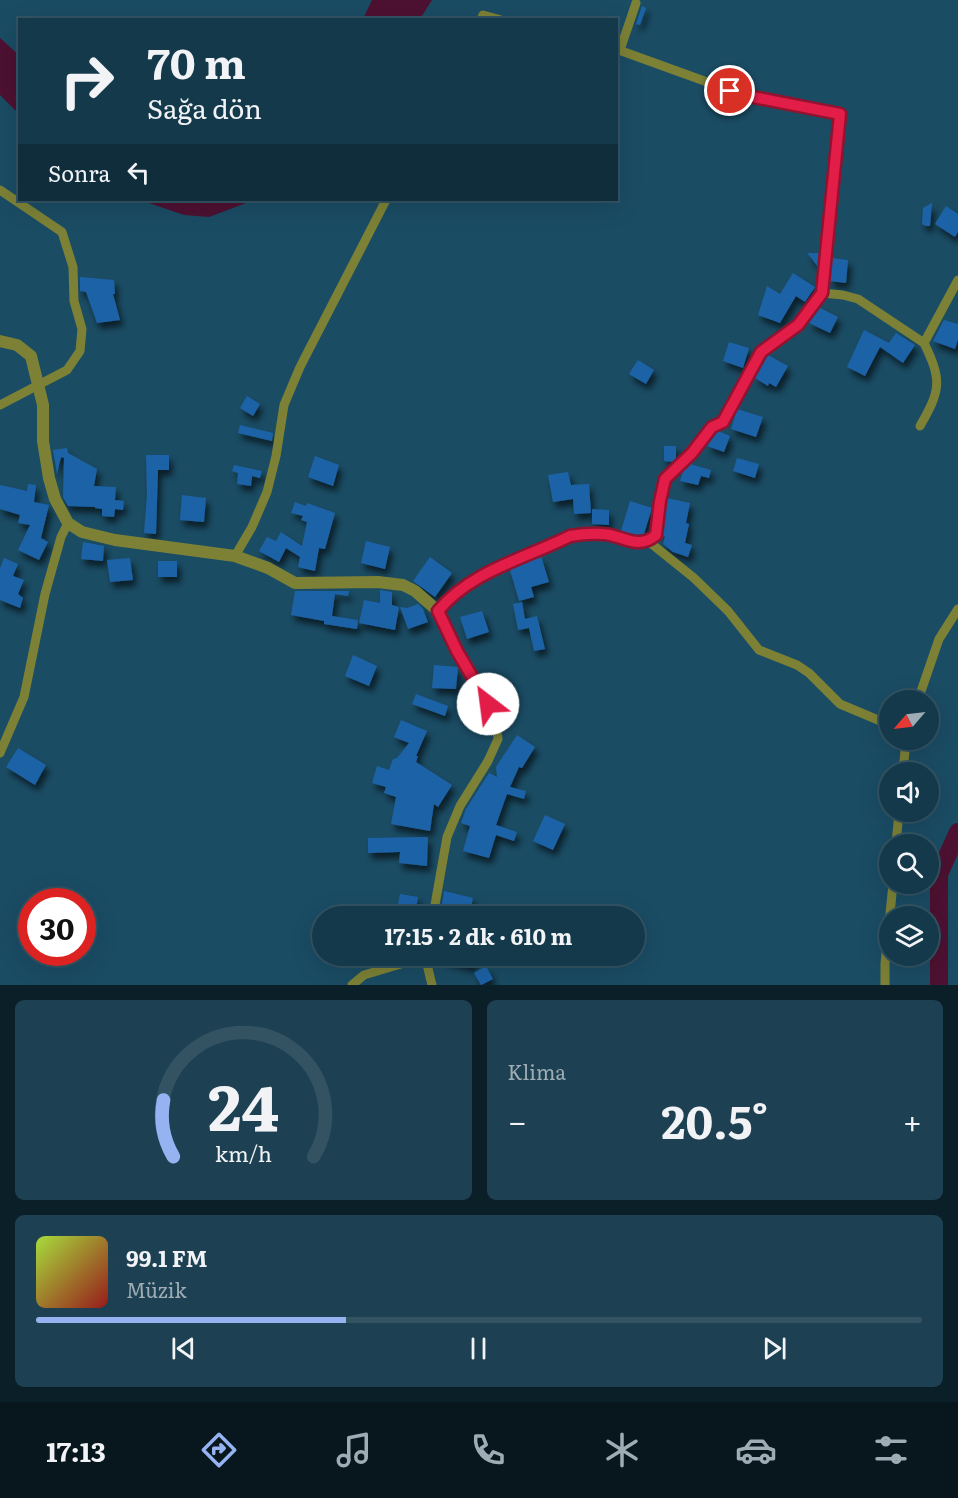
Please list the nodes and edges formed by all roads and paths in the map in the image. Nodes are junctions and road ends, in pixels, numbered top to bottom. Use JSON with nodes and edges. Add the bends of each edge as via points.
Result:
{"nodes":[{"id":1,"x":636,"y":3,"type":"dead end"},
{"id":2,"x":618,"y":50,"type":"edge"},
{"id":3,"x":0,"y":190,"type":"edge"},
{"id":4,"x":385,"y":201,"type":"edge"},
{"id":5,"x":958,"y":280,"type":"edge"},
{"id":6,"x":822,"y":293,"type":"junction"},
{"id":7,"x":0,"y":341,"type":"edge"},
{"id":8,"x":924,"y":342,"type":"junction"},
{"id":9,"x":39,"y":384,"type":"junction"},
{"id":10,"x":0,"y":405,"type":"edge"},
{"id":11,"x":920,"y":426,"type":"dead end"},
{"id":12,"x":68,"y":523,"type":"junction"},
{"id":13,"x":648,"y":541,"type":"junction"},
{"id":14,"x":235,"y":556,"type":"junction"},
{"id":15,"x":958,"y":609,"type":"edge"},
{"id":16,"x":438,"y":611,"type":"junction"},
{"id":17,"x":921,"y":690,"type":"edge"},
{"id":18,"x":879,"y":720,"type":"edge"},
{"id":19,"x":0,"y":753,"type":"edge"},
{"id":20,"x":891,"y":894,"type":"edge"},
{"id":21,"x":435,"y":906,"type":"edge"},
{"id":22,"x":392,"y":966,"type":"edge"},
{"id":23,"x":427,"y":966,"type":"edge"},
{"id":24,"x":352,"y":985,"type":"edge"},
{"id":25,"x":432,"y":985,"type":"edge"},
{"id":26,"x":885,"y":985,"type":"edge"}],
"edges":[{"from":1,"to":2,"type":"street"},
{"from":2,"to":6,"type":"street","via":[[743,95],[840,114]]},
{"from":3,"to":9,"type":"street","via":[[62,232],[73,267],[74,300],[82,329],[80,351],[68,370]]},
{"from":4,"to":14,"type":"street","via":[[300,367],[284,405],[267,492]]},
{"from":5,"to":8,"type":"street"},
{"from":6,"to":8,"type":"street","via":[[858,299]]},
{"from":6,"to":13,"type":"street","via":[[798,325],[761,352],[723,422],[712,427],[665,479],[656,535]]},
{"from":7,"to":9,"type":"street","via":[[17,345],[31,356]]},
{"from":8,"to":11,"type":"street","via":[[938,386]]},
{"from":9,"to":10,"type":"street"},
{"from":9,"to":12,"type":"street","via":[[49,478]]},
{"from":12,"to":14,"type":"street","via":[[82,532],[115,540]]},
{"from":12,"to":19,"type":"street","via":[[45,594],[24,697]]},
{"from":13,"to":16,"type":"street","via":[[630,542],[605,534],[570,536],[471,580]]},
{"from":13,"to":18,"type":"street","via":[[722,604],[759,650],[797,665],[840,704]]},
{"from":14,"to":16,"type":"street","via":[[295,583],[403,585]]},
{"from":15,"to":17,"type":"street","via":[[939,639]]},
{"from":16,"to":21,"type":"street","via":[[495,716],[498,739],[447,837]]},
{"from":20,"to":26,"type":"street"},
{"from":22,"to":24,"type":"street","via":[[364,975]]},
{"from":23,"to":25,"type":"street"}]}
